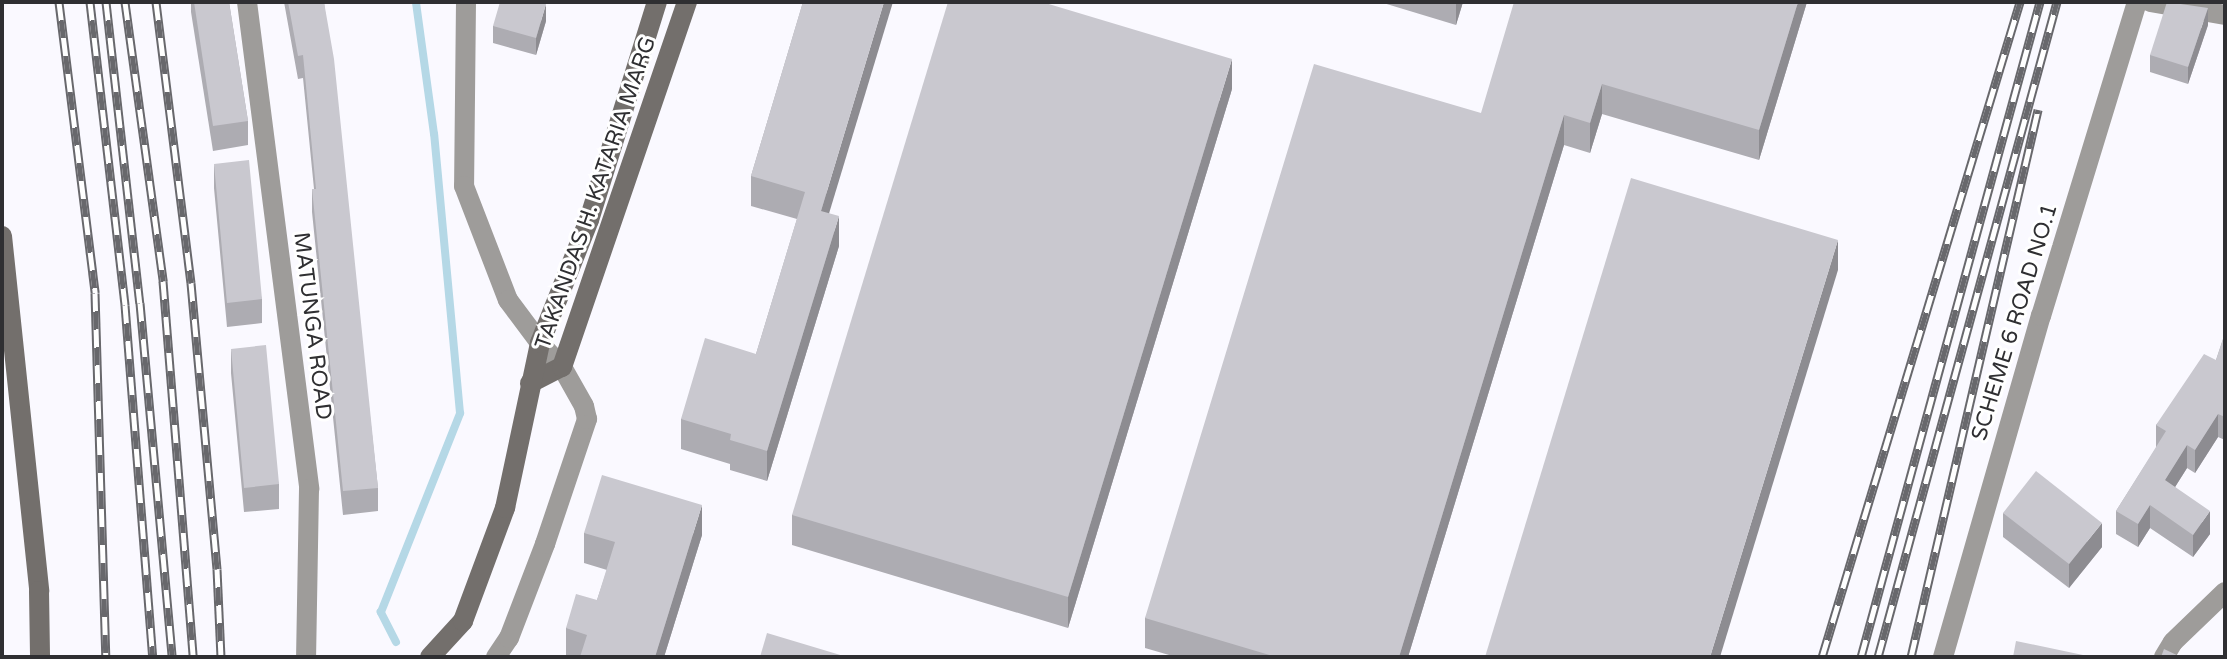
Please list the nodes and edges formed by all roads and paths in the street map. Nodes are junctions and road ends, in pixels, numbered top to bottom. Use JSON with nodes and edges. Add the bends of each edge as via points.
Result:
{"nodes":[{"id":1,"x":247,"y":2,"type":"edge"},
{"id":2,"x":466,"y":2,"type":"edge"},
{"id":3,"x":657,"y":2,"type":"edge"},
{"id":4,"x":687,"y":2,"type":"edge"},
{"id":5,"x":2137,"y":2,"type":"edge"},
{"id":6,"x":2150,"y":2,"type":"edge"},
{"id":7,"x":2225,"y":15,"type":"edge"},
{"id":8,"x":589,"y":220,"type":"junction"},
{"id":9,"x":609,"y":230,"type":"junction"},
{"id":10,"x":2,"y":236,"type":"edge"},
{"id":11,"x":540,"y":343,"type":"junction"},
{"id":12,"x":562,"y":367,"type":"junction"},
{"id":13,"x":530,"y":383,"type":"junction"},
{"id":14,"x":2225,"y":592,"type":"edge"},
{"id":15,"x":40,"y":657,"type":"edge"},
{"id":16,"x":306,"y":657,"type":"edge"},
{"id":17,"x":430,"y":657,"type":"edge"},
{"id":18,"x":496,"y":657,"type":"edge"},
{"id":19,"x":1943,"y":657,"type":"edge"},
{"id":20,"x":2164,"y":657,"type":"edge"}],
"edges":[{"from":1,"to":16,"type":"street","name":"MATUNGA ROAD","via":[[309,489]]},
{"from":2,"to":11,"type":"street","via":[[464,186],[508,300]]},
{"from":3,"to":8,"type":"main road","name":"TAKANDAS H. KATARIA MARG"},
{"from":4,"to":9,"type":"main road","name":"TAKANDAS H. KATARIA MARG"},
{"from":5,"to":19,"type":"street","name":"SCHEME 6 ROAD NO.1"},
{"from":6,"to":7,"type":"street"},
{"from":8,"to":9,"type":"main road"},
{"from":8,"to":11,"type":"main road","name":"TAKANDAS H. KATARIA MARG"},
{"from":9,"to":12,"type":"main road","name":"TAKANDAS H. KATARIA MARG"},
{"from":10,"to":15,"type":"main road","via":[[39,591]]},
{"from":11,"to":12,"type":"street"},
{"from":11,"to":13,"type":"main road","name":"TAKANDAS H. KATARIA MARG"},
{"from":12,"to":13,"type":"main road","name":"TAKANDAS H. KATARIA MARG"},
{"from":12,"to":18,"type":"street","via":[[587,419],[545,544],[509,638]]},
{"from":13,"to":17,"type":"main road","name":"TAKANDAS H. KATARIA MARG","via":[[505,508],[463,621]]},
{"from":14,"to":20,"type":"street"}]}
